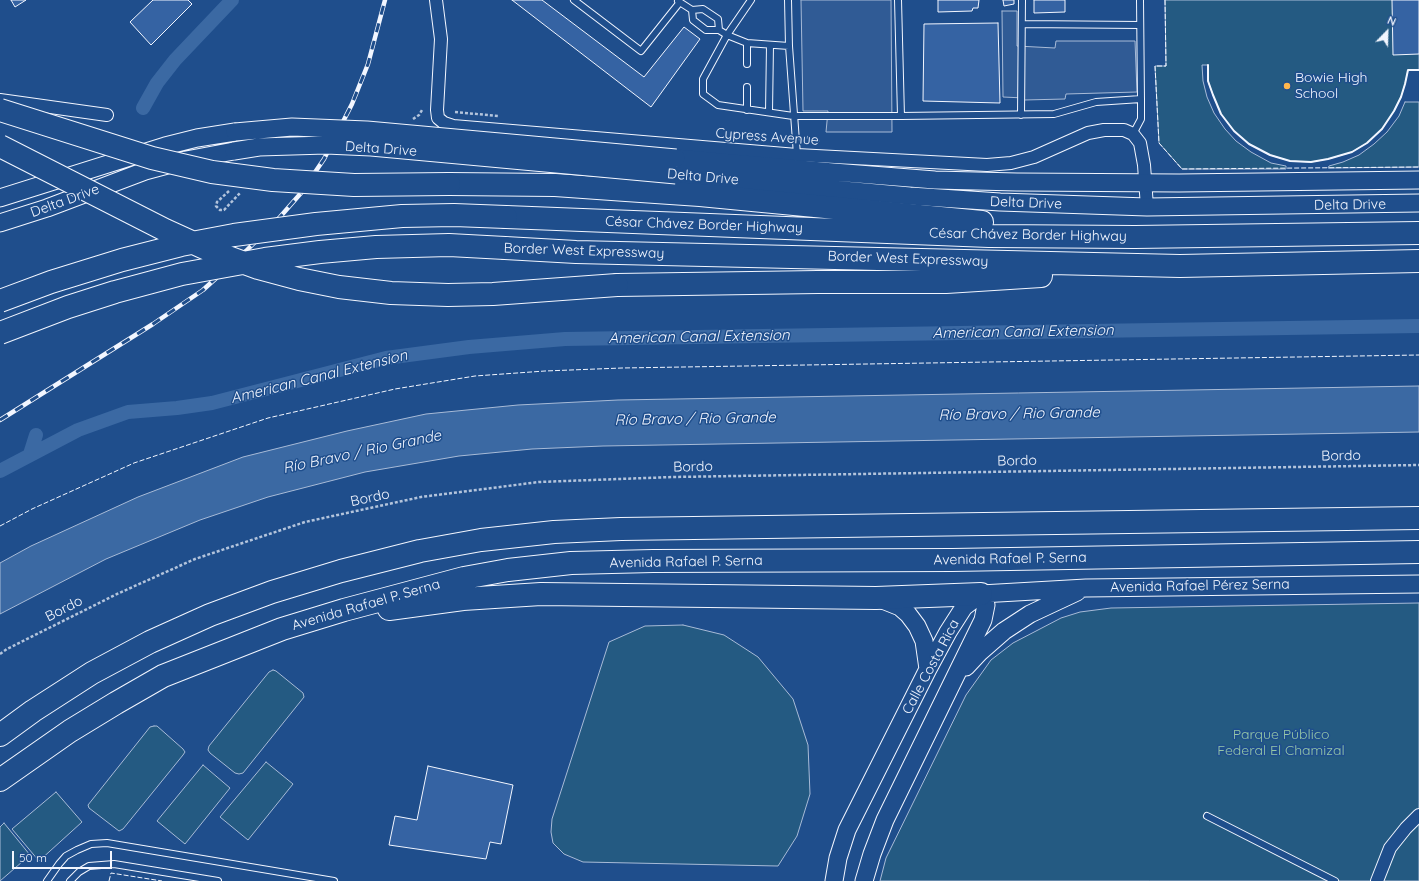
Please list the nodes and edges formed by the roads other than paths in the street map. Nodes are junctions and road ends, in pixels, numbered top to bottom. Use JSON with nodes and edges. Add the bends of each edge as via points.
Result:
{"nodes":[{"id":1,"x":436,"y":0,"type":"edge"},
{"id":2,"x":574,"y":0,"type":"edge"},
{"id":3,"x":750,"y":0,"type":"edge"},
{"id":4,"x":788,"y":0,"type":"edge"},
{"id":5,"x":898,"y":0,"type":"edge"},
{"id":6,"x":1022,"y":0,"type":"edge"},
{"id":7,"x":1140,"y":0,"type":"edge"},
{"id":8,"x":679,"y":1,"type":"edge"},
{"id":9,"x":692,"y":10,"type":"junction"},
{"id":10,"x":1022,"y":24,"type":"junction"},
{"id":11,"x":1140,"y":25,"type":"junction"},
{"id":12,"x":719,"y":30,"type":"junction"},
{"id":13,"x":728,"y":35,"type":"junction"},
{"id":14,"x":747,"y":43,"type":"junction"},
{"id":15,"x":770,"y":45,"type":"junction"},
{"id":16,"x":789,"y":46,"type":"junction"},
{"id":17,"x":747,"y":64,"type":"dead end"},
{"id":18,"x":747,"y":87,"type":"dead end"},
{"id":19,"x":1141,"y":99,"type":"junction"},
{"id":20,"x":3,"y":103,"type":"edge"},
{"id":21,"x":747,"y":110,"type":"junction"},
{"id":22,"x":769,"y":112,"type":"junction"},
{"id":23,"x":107,"y":114,"type":"dead end"},
{"id":24,"x":1021,"y":114,"type":"junction"},
{"id":25,"x":793,"y":116,"type":"junction"},
{"id":26,"x":901,"y":116,"type":"junction"},
{"id":27,"x":1133,"y":134,"type":"junction"},
{"id":28,"x":0,"y":146,"type":"edge"},
{"id":29,"x":797,"y":155,"type":"junction"},
{"id":30,"x":1419,"y":180,"type":"edge"},
{"id":31,"x":1145,"y":183,"type":"junction"},
{"id":32,"x":0,"y":198,"type":"edge"},
{"id":33,"x":1419,"y":203,"type":"edge"},
{"id":34,"x":1146,"y":207,"type":"junction"},
{"id":35,"x":0,"y":224,"type":"edge"},
{"id":36,"x":1419,"y":232,"type":"edge"},
{"id":37,"x":1135,"y":237,"type":"junction"},
{"id":38,"x":1419,"y":261,"type":"edge"},
{"id":39,"x":1180,"y":266,"type":"junction"},
{"id":40,"x":0,"y":300,"type":"edge"},
{"id":41,"x":0,"y":333,"type":"edge"},
{"id":42,"x":1419,"y":518,"type":"edge"},
{"id":43,"x":1419,"y":552,"type":"edge"},
{"id":44,"x":1419,"y":584,"type":"edge"},
{"id":45,"x":1086,"y":588,"type":"junction"},
{"id":46,"x":982,"y":594,"type":"junction"},
{"id":47,"x":876,"y":598,"type":"junction"},
{"id":48,"x":344,"y":610,"type":"junction"},
{"id":49,"x":928,"y":669,"type":"junction"},
{"id":50,"x":952,"y":682,"type":"junction"},
{"id":51,"x":0,"y":735,"type":"edge"},
{"id":52,"x":0,"y":780,"type":"edge"},
{"id":53,"x":1419,"y":815,"type":"edge"},
{"id":54,"x":1207,"y":816,"type":"dead end"},
{"id":55,"x":47,"y":881,"type":"edge"},
{"id":56,"x":70,"y":881,"type":"edge"},
{"id":57,"x":218,"y":881,"type":"edge"},
{"id":58,"x":334,"y":881,"type":"edge"},
{"id":59,"x":834,"y":881,"type":"edge"},
{"id":60,"x":864,"y":881,"type":"edge"},
{"id":61,"x":1335,"y":881,"type":"edge"},
{"id":62,"x":1377,"y":881,"type":"edge"}],
"edges":[{"from":1,"to":29,"type":"street","name":"Cypress Avenue","via":[[441,39],[437,110],[438,118],[444,123],[453,126]]},
{"from":2,"to":8,"type":"lane","via":[[641,51]]},
{"from":3,"to":13,"type":"lane"},
{"from":4,"to":16,"type":"lane"},
{"from":5,"to":26,"type":"lane"},
{"from":6,"to":10,"type":"lane"},
{"from":7,"to":11,"type":"lane"},
{"from":8,"to":9,"type":"lane"},
{"from":9,"to":12,"type":"lane","via":[[693,20],[706,30]]},
{"from":9,"to":12,"type":"lane","via":[[702,9],[718,19]]},
{"from":10,"to":11,"type":"lane"},
{"from":10,"to":24,"type":"lane"},
{"from":11,"to":19,"type":"lane"},
{"from":12,"to":13,"type":"lane"},
{"from":13,"to":14,"type":"lane"},
{"from":13,"to":21,"type":"lane","via":[[704,79],[703,94],[718,105]]},
{"from":14,"to":15,"type":"lane"},
{"from":14,"to":17,"type":"lane"},
{"from":15,"to":16,"type":"lane"},
{"from":15,"to":22,"type":"lane"},
{"from":16,"to":25,"type":"lane"},
{"from":18,"to":21,"type":"lane"},
{"from":19,"to":24,"type":"lane","via":[[1096,102],[1054,114]]},
{"from":19,"to":27,"type":"lane","via":[[1141,119]]},
{"from":20,"to":23,"type":"street","via":[[63,107]]},
{"from":20,"to":37,"type":"highway","bridge":true,"via":[[152,158],[212,172],[273,180],[354,184],[555,186],[700,195]]},
{"from":21,"to":22,"type":"lane"},
{"from":22,"to":25,"type":"lane"},
{"from":24,"to":26,"type":"lane"},
{"from":25,"to":26,"type":"lane"},
{"from":25,"to":29,"type":"lane"},
{"from":27,"to":29,"type":"street","name":"Cypress Avenue","via":[[1124,130],[1093,132],[1034,157],[987,165]]},
{"from":27,"to":31,"type":"street","via":[[1140,143]]},
{"from":28,"to":39,"type":"highway","bridge":true,"via":[[209,250],[258,268],[299,279],[391,293],[493,294],[617,285],[946,282]]},
{"from":30,"to":31,"type":"main road","name":"Delta Drive"},
{"from":31,"to":32,"type":"main road","name":"Delta Drive","bridge":true,"via":[[935,180],[336,128],[292,127],[197,138]]},
{"from":31,"to":34,"type":"street"},
{"from":33,"to":34,"type":"main road","name":"Delta Drive"},
{"from":34,"to":35,"type":"main road","name":"Delta Drive","bridge":true,"via":[[910,196],[371,147],[305,145],[234,151],[186,160],[145,171]]},
{"from":36,"to":37,"type":"highway","name":"César Chávez Border Highway"},
{"from":37,"to":40,"type":"highway","name":"César Chávez Border Highway","bridge":true,"via":[[989,236],[506,216],[402,216],[316,224],[181,245],[122,260]]},
{"from":38,"to":39,"type":"highway"},
{"from":39,"to":41,"type":"highway","name":"Border West Expressway","bridge":true,"via":[[576,252],[449,245],[376,247],[265,259],[182,274],[68,307]]},
{"from":42,"to":51,"type":"highway","via":[[621,529],[554,532],[481,540],[420,551],[341,571],[272,592],[210,615],[150,642],[92,673]]},
{"from":43,"to":48,"type":"highway","name":"Avenida Rafael P. Serna","via":[[960,560],[571,563],[464,578]]},
{"from":44,"to":45,"type":"main road","name":"Avenida Rafael Pérez Serna"},
{"from":45,"to":46,"type":"main road","name":"Avenida Rafael Pérez Serna"},
{"from":45,"to":50,"type":"main road","via":[[1030,614],[1004,631]]},
{"from":46,"to":47,"type":"highway"},
{"from":46,"to":49,"type":"main road","name":"Calle Costa Rica","via":[[964,607]]},
{"from":46,"to":50,"type":"main road","name":"Calle Costa Rica","via":[[986,605],[983,620]]},
{"from":47,"to":48,"type":"highway","via":[[541,594],[463,600],[397,609]]},
{"from":47,"to":49,"type":"main road","via":[[900,607],[917,626],[924,641]]},
{"from":48,"to":52,"type":"highway","name":"Avenida Rafael P. Serna","via":[[282,629],[163,676],[70,731]]},
{"from":49,"to":59,"type":"main road","name":"Calle Costa Rica","via":[[846,830]]},
{"from":50,"to":60,"type":"main road","name":"Calle Costa Rica","via":[[885,820]]},
{"from":53,"to":62,"type":"street","via":[[1390,848]]},
{"from":54,"to":61,"type":"lane"},
{"from":55,"to":58,"type":"lane","via":[[66,856],[91,844],[107,843]]},
{"from":56,"to":57,"type":"lane","via":[[89,866],[114,864]]}]}
